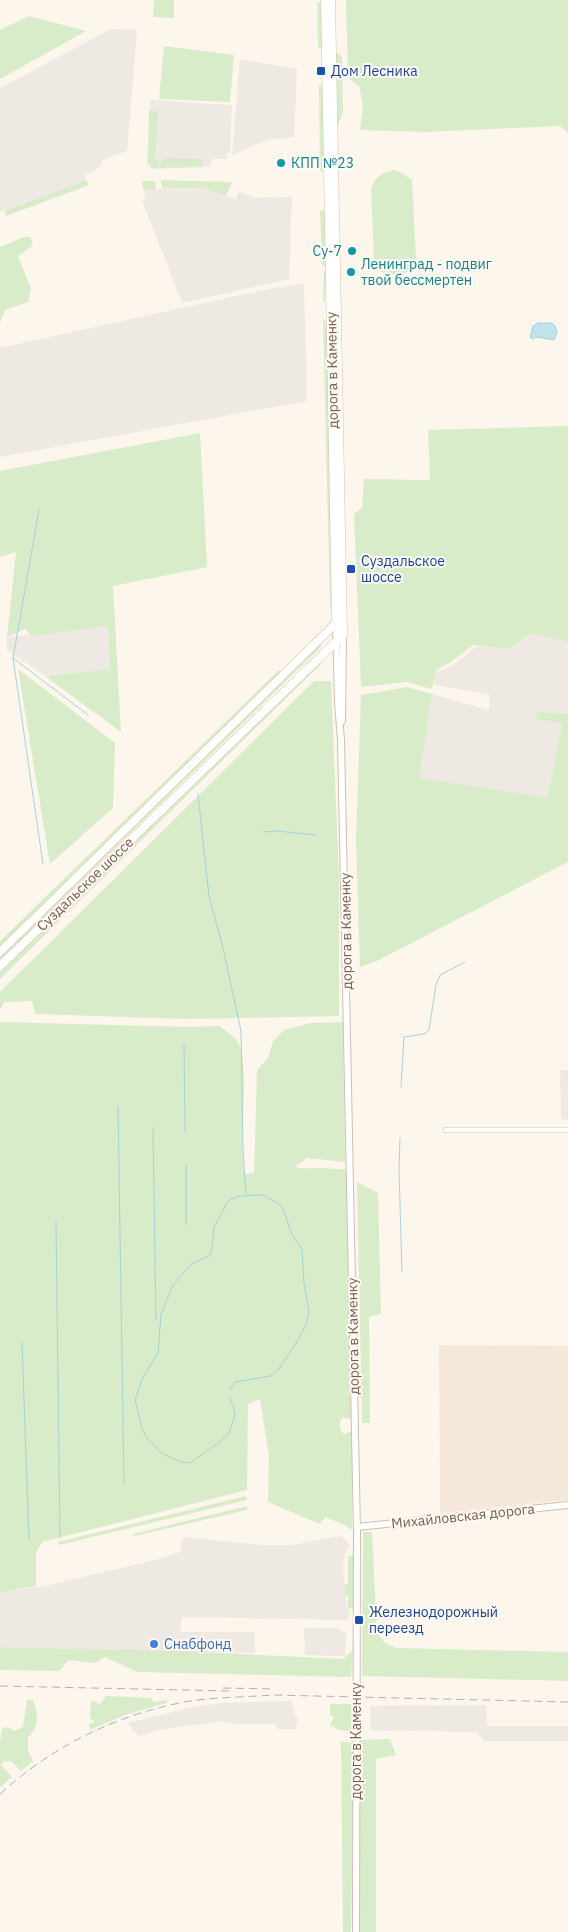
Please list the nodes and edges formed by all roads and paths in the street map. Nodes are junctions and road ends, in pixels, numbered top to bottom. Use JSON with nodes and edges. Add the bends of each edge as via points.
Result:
{"nodes":[{"id":1,"x":326,"y":0,"type":"edge"},
{"id":2,"x":331,"y":0,"type":"edge"},
{"id":3,"x":340,"y":628,"type":"junction"},
{"id":4,"x":336,"y":641,"type":"junction"},
{"id":5,"x":341,"y":740,"type":"junction"},
{"id":6,"x":0,"y":952,"type":"edge"},
{"id":7,"x":0,"y":966,"type":"edge"},
{"id":8,"x":446,"y":1130,"type":"dead end"},
{"id":9,"x":568,"y":1130,"type":"edge"},
{"id":10,"x":568,"y":1505,"type":"edge"},
{"id":11,"x":357,"y":1527,"type":"junction"},
{"id":12,"x":356,"y":1932,"type":"edge"}],
"edges":[{"from":1,"to":3,"type":"main road","name":"дорога в Каменку"},
{"from":2,"to":3,"type":"main road","name":"дорога в Каменку"},
{"from":3,"to":4,"type":"main road","name":"Суздальское шоссе"},
{"from":3,"to":4,"type":"street","name":"дорога в Каменку"},
{"from":3,"to":5,"type":"street","name":"дорога в Каменку","via":[[344,702]]},
{"from":3,"to":6,"type":"main road","name":"Суздальское шоссе"},
{"from":4,"to":5,"type":"street","name":"дорога в Каменку"},
{"from":4,"to":7,"type":"main road","name":"Суздальское шоссе"},
{"from":5,"to":11,"type":"street","name":"дорога в Каменку"},
{"from":8,"to":9,"type":"street"},
{"from":10,"to":11,"type":"street","name":"Михайловская дорога"},
{"from":11,"to":12,"type":"street","name":"дорога в Каменку"}]}
